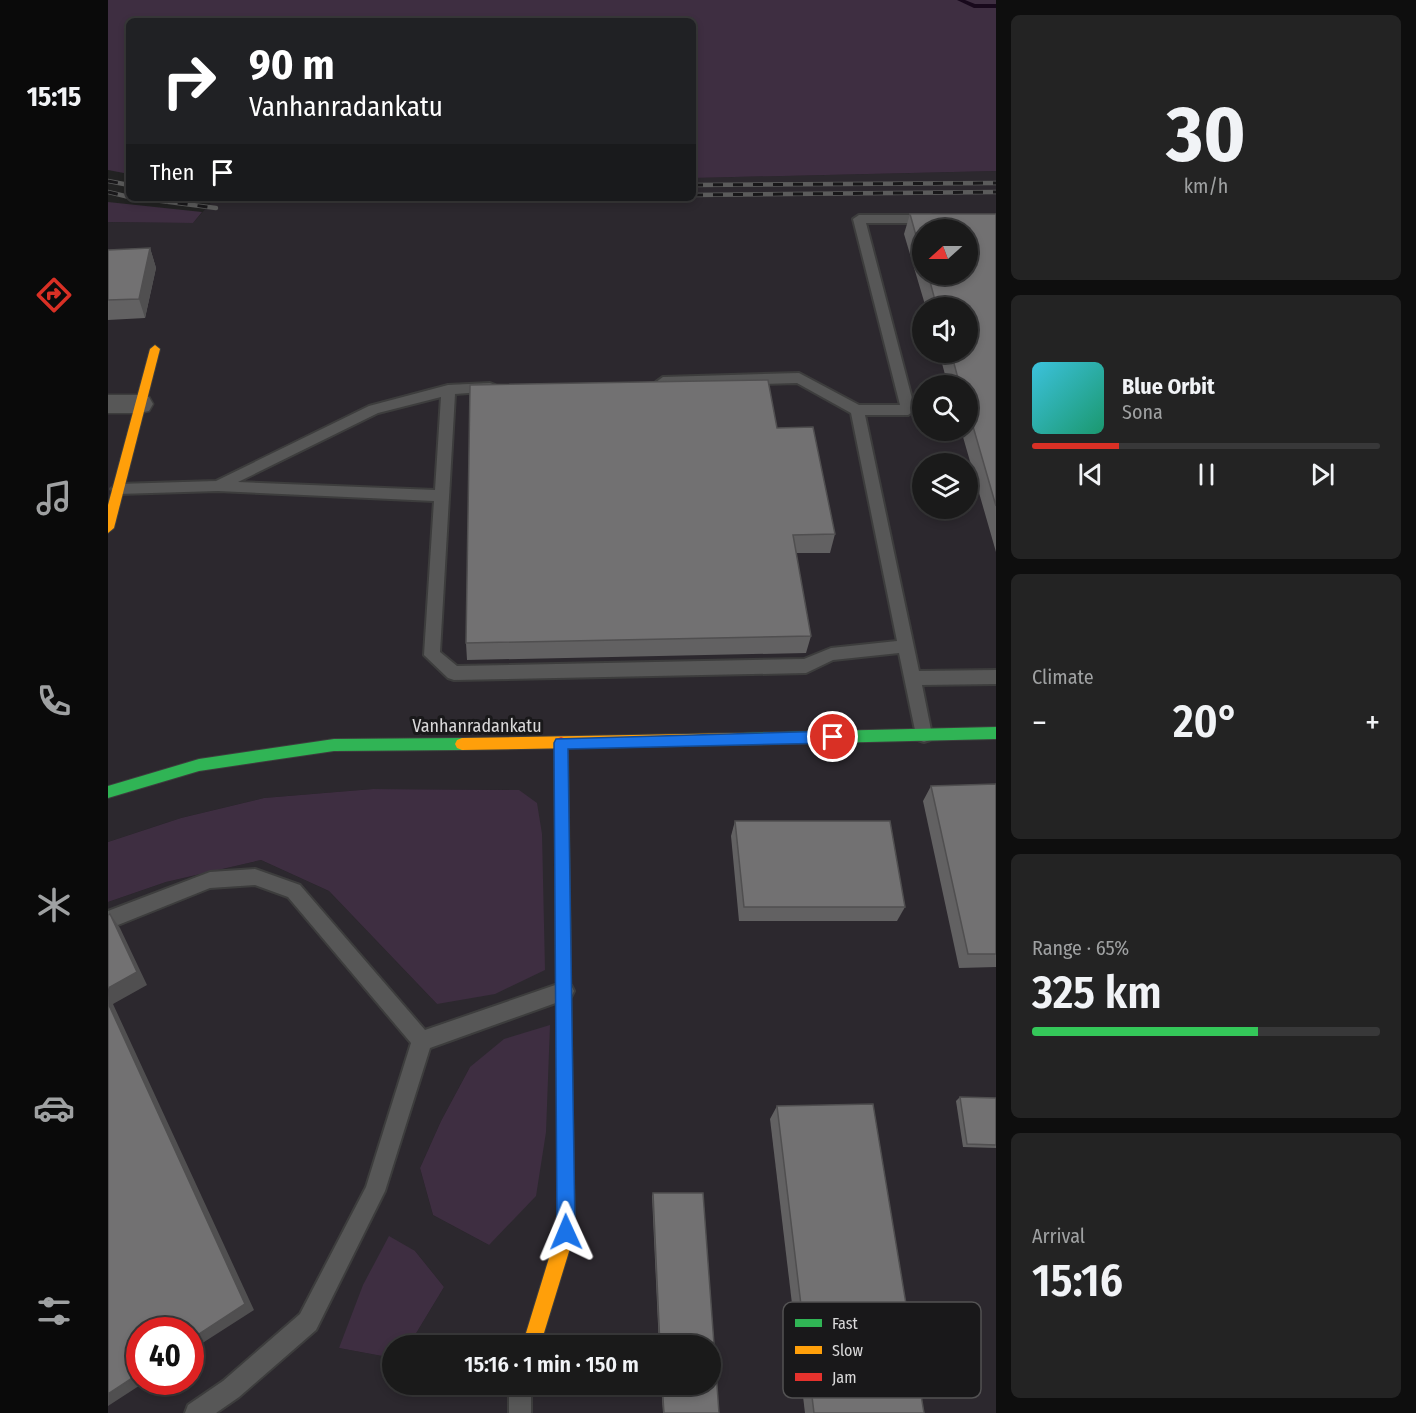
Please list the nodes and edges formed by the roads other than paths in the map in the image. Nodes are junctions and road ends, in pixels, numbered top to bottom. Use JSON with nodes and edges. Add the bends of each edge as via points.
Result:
{"nodes":[{"id":1,"x":912,"y":219,"type":"edge"},
{"id":2,"x":155,"y":349,"type":"dead end"},
{"id":3,"x":647,"y":383,"type":"edge"},
{"id":4,"x":506,"y":388,"type":"edge"},
{"id":5,"x":448,"y":390,"type":"junction"},
{"id":6,"x":108,"y":404,"type":"edge"},
{"id":7,"x":140,"y":404,"type":"junction"},
{"id":8,"x":857,"y":410,"type":"junction"},
{"id":9,"x":218,"y":486,"type":"junction"},
{"id":10,"x":118,"y":489,"type":"junction"},
{"id":11,"x":442,"y":496,"type":"junction"},
{"id":12,"x":108,"y":528,"type":"edge"},
{"id":13,"x":905,"y":646,"type":"junction"},
{"id":14,"x":996,"y":677,"type":"edge"},
{"id":15,"x":913,"y":678,"type":"junction"},
{"id":16,"x":996,"y":734,"type":"edge"},
{"id":17,"x":924,"y":735,"type":"junction"},
{"id":18,"x":561,"y":743,"type":"junction"},
{"id":19,"x":108,"y":792,"type":"edge"},
{"id":20,"x":108,"y":920,"type":"edge"},
{"id":21,"x":564,"y":991,"type":"junction"},
{"id":22,"x":422,"y":1041,"type":"junction"},
{"id":23,"x":534,"y":1335,"type":"edge"},
{"id":24,"x":520,"y":1395,"type":"edge"},
{"id":25,"x":196,"y":1413,"type":"edge"},
{"id":26,"x":520,"y":1413,"type":"edge"}],
"edges":[{"from":1,"to":8,"type":"lane","via":[[860,219],[908,410]]},
{"from":2,"to":7,"type":"street"},
{"from":3,"to":8,"type":"lane","via":[[799,378]]},
{"from":4,"to":5,"type":"lane"},
{"from":5,"to":9,"type":"lane","via":[[374,409]]},
{"from":5,"to":11,"type":"lane"},
{"from":6,"to":7,"type":"street"},
{"from":7,"to":10,"type":"street"},
{"from":8,"to":13,"type":"lane"},
{"from":9,"to":10,"type":"lane"},
{"from":9,"to":11,"type":"lane"},
{"from":10,"to":12,"type":"street"},
{"from":11,"to":13,"type":"lane","via":[[432,655],[454,673],[806,666],[831,654]]},
{"from":13,"to":15,"type":"lane"},
{"from":14,"to":15,"type":"lane"},
{"from":15,"to":17,"type":"lane"},
{"from":16,"to":17,"type":"street","name":"Vanhanradankatu"},
{"from":17,"to":18,"type":"street","name":"Vanhanradankatu"},
{"from":18,"to":19,"type":"street","name":"Vanhanradankatu","via":[[334,744],[199,765]]},
{"from":18,"to":21,"type":"street"},
{"from":20,"to":22,"type":"lane","via":[[210,880],[255,877],[294,891]]},
{"from":21,"to":22,"type":"lane"},
{"from":21,"to":23,"type":"street","via":[[566,1232]]},
{"from":22,"to":25,"type":"lane","via":[[375,1191],[308,1322],[231,1389]]},
{"from":24,"to":26,"type":"lane"}]}
